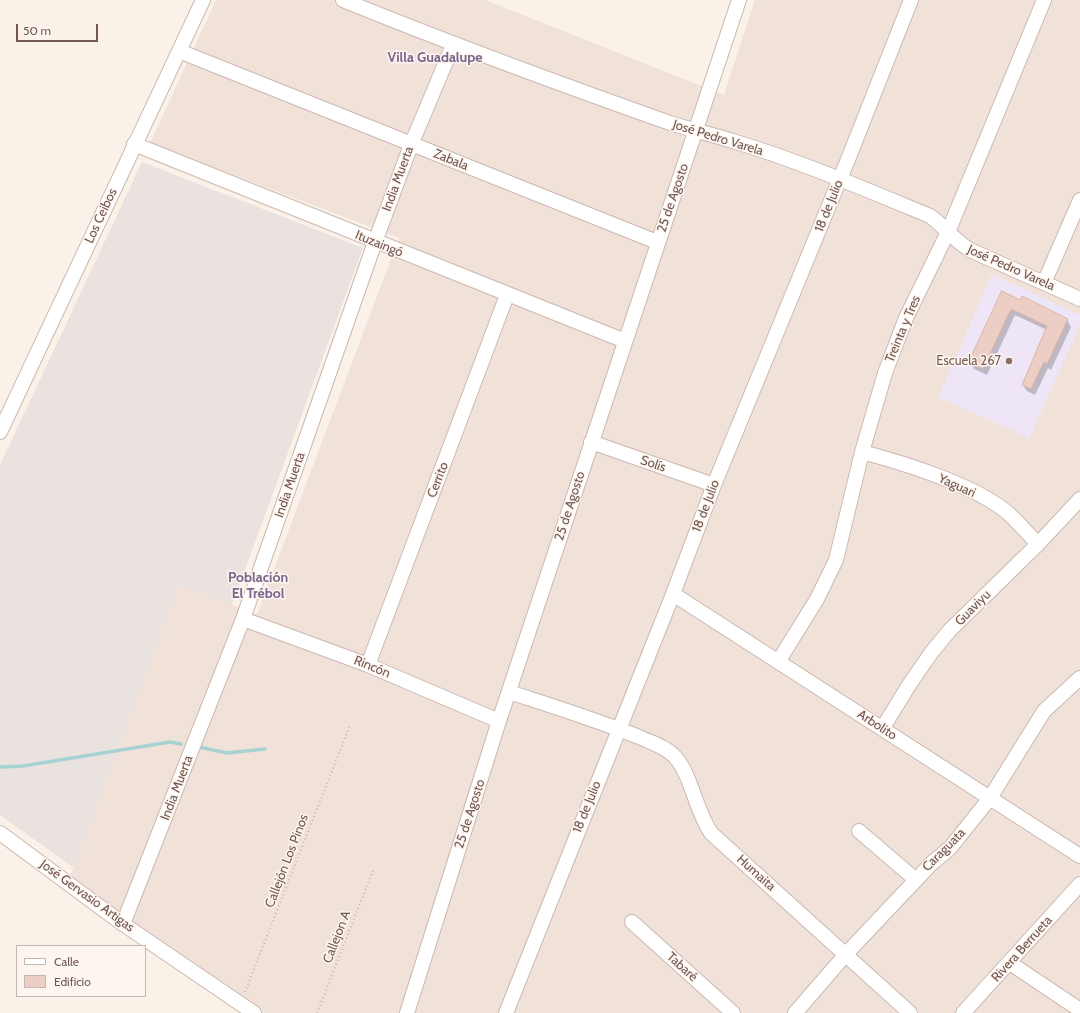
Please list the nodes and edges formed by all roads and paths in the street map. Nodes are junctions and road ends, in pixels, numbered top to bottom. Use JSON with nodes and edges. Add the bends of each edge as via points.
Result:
{"nodes":[{"id":1,"x":203,"y":0,"type":"edge"},
{"id":2,"x":343,"y":0,"type":"edge"},
{"id":3,"x":739,"y":0,"type":"edge"},
{"id":4,"x":911,"y":0,"type":"edge"},
{"id":5,"x":1044,"y":0,"type":"edge"},
{"id":6,"x":453,"y":45,"type":"junction"},
{"id":7,"x":179,"y":51,"type":"junction"},
{"id":8,"x":697,"y":131,"type":"junction"},
{"id":9,"x":134,"y":144,"type":"junction"},
{"id":10,"x":411,"y":145,"type":"junction"},
{"id":11,"x":839,"y":180,"type":"junction"},
{"id":12,"x":1080,"y":200,"type":"edge"},
{"id":13,"x":948,"y":232,"type":"junction"},
{"id":14,"x":375,"y":242,"type":"junction"},
{"id":15,"x":657,"y":242,"type":"junction"},
{"id":16,"x":1044,"y":283,"type":"junction"},
{"id":17,"x":508,"y":295,"type":"junction"},
{"id":18,"x":1080,"y":299,"type":"edge"},
{"id":19,"x":625,"y":341,"type":"junction"},
{"id":20,"x":0,"y":432,"type":"edge"},
{"id":21,"x":591,"y":442,"type":"junction"},
{"id":22,"x":862,"y":452,"type":"junction"},
{"id":23,"x":714,"y":485,"type":"junction"},
{"id":24,"x":1080,"y":499,"type":"edge"},
{"id":25,"x":1038,"y":544,"type":"junction"},
{"id":26,"x":673,"y":594,"type":"junction"},
{"id":27,"x":243,"y":618,"type":"junction"},
{"id":28,"x":778,"y":662,"type":"junction"},
{"id":29,"x":368,"y":665,"type":"junction"},
{"id":30,"x":1080,"y":678,"type":"edge"},
{"id":31,"x":509,"y":692,"type":"junction"},
{"id":32,"x":499,"y":721,"type":"junction"},
{"id":33,"x":350,"y":725,"type":"dead end"},
{"id":34,"x":618,"y":729,"type":"junction"},
{"id":35,"x":882,"y":729,"type":"junction"},
{"id":36,"x":990,"y":798,"type":"junction"},
{"id":37,"x":859,"y":831,"type":"dead end"},
{"id":38,"x":0,"y":832,"type":"edge"},
{"id":39,"x":1080,"y":856,"type":"edge"},
{"id":40,"x":374,"y":868,"type":"dead end"},
{"id":41,"x":916,"y":880,"type":"junction"},
{"id":42,"x":1080,"y":884,"type":"edge"},
{"id":43,"x":632,"y":922,"type":"dead end"},
{"id":44,"x":124,"y":924,"type":"junction"},
{"id":45,"x":846,"y":954,"type":"junction"},
{"id":46,"x":1010,"y":962,"type":"junction"},
{"id":47,"x":241,"y":1004,"type":"junction"},
{"id":48,"x":1080,"y":1010,"type":"edge"},
{"id":49,"x":254,"y":1013,"type":"edge"},
{"id":50,"x":317,"y":1013,"type":"edge"},
{"id":51,"x":407,"y":1013,"type":"edge"},
{"id":52,"x":506,"y":1013,"type":"edge"},
{"id":53,"x":733,"y":1013,"type":"edge"},
{"id":54,"x":795,"y":1013,"type":"edge"},
{"id":55,"x":910,"y":1013,"type":"edge"},
{"id":56,"x":963,"y":1013,"type":"edge"}],
"edges":[{"from":1,"to":7,"type":"street","name":"Los Ceibos"},
{"from":2,"to":6,"type":"street","name":"José Pedro Varela"},
{"from":3,"to":8,"type":"street","name":"25 de Agosto"},
{"from":4,"to":11,"type":"street","name":"18 de Julio"},
{"from":5,"to":13,"type":"street","name":"Treinta y Tres"},
{"from":6,"to":8,"type":"street","name":"José Pedro Varela","via":[[620,106]]},
{"from":6,"to":10,"type":"street","name":"India Muerta"},
{"from":7,"to":9,"type":"street","name":"Los Ceibos"},
{"from":7,"to":10,"type":"street","name":"Zabala"},
{"from":8,"to":11,"type":"street","name":"José Pedro Varela","via":[[737,142]]},
{"from":8,"to":15,"type":"street","name":"25 de Agosto"},
{"from":9,"to":14,"type":"street","name":"Ituzaingó"},
{"from":9,"to":20,"type":"street","name":"Los Ceibos"},
{"from":10,"to":14,"type":"street","name":"India Muerta"},
{"from":10,"to":15,"type":"street","name":"Zabala"},
{"from":11,"to":13,"type":"street","name":"José Pedro Varela","via":[[930,216]]},
{"from":11,"to":23,"type":"street","name":"18 de Julio"},
{"from":12,"to":16,"type":"street"},
{"from":13,"to":16,"type":"street","name":"José Pedro Varela","via":[[958,243],[970,250]]},
{"from":13,"to":22,"type":"street","name":"Treinta y Tres","via":[[906,318],[885,373]]},
{"from":14,"to":17,"type":"street","name":"Ituzaingó"},
{"from":14,"to":27,"type":"street","name":"India Muerta"},
{"from":15,"to":19,"type":"street","name":"25 de Agosto"},
{"from":16,"to":18,"type":"street","name":"José Pedro Varela"},
{"from":17,"to":19,"type":"street","name":"Ituzaingó"},
{"from":17,"to":29,"type":"street","name":"Cerrito"},
{"from":19,"to":21,"type":"street","name":"25 de Agosto"},
{"from":21,"to":23,"type":"street","name":"Solís"},
{"from":21,"to":31,"type":"street","name":"25 de Agosto"},
{"from":22,"to":25,"type":"street","name":"Yaguari","via":[[903,463],[966,489],[1008,513]]},
{"from":22,"to":28,"type":"street","name":"Treinta y Tres","via":[[836,560],[818,599]]},
{"from":23,"to":26,"type":"street","name":"18 de Julio"},
{"from":24,"to":25,"type":"street","name":"Guaviyu"},
{"from":25,"to":35,"type":"street","name":"Guaviyu","via":[[950,630],[931,653]]},
{"from":26,"to":28,"type":"street","name":"Arbolito"},
{"from":26,"to":34,"type":"street","name":"18 de Julio"},
{"from":27,"to":29,"type":"street","name":"Rincón"},
{"from":27,"to":44,"type":"street","name":"India Muerta"},
{"from":28,"to":35,"type":"street","name":"Arbolito"},
{"from":29,"to":32,"type":"street","name":"Rincón"},
{"from":30,"to":36,"type":"street","name":"Caraguata","via":[[1044,711]]},
{"from":31,"to":32,"type":"street","name":"25 de Agosto"},
{"from":31,"to":34,"type":"street"},
{"from":32,"to":51,"type":"street","name":"25 de Agosto"},
{"from":33,"to":47,"type":"path","name":"Callejón Los Pinos"},
{"from":34,"to":45,"type":"street","name":"Humaita","via":[[664,748],[676,758],[685,774],[702,820],[711,833]]},
{"from":34,"to":52,"type":"street","name":"18 de Julio"},
{"from":35,"to":36,"type":"street","name":"Arbolito"},
{"from":36,"to":39,"type":"street","name":"Arbolito"},
{"from":36,"to":41,"type":"street","name":"Caraguata","via":[[950,848]]},
{"from":37,"to":41,"type":"street"},
{"from":38,"to":44,"type":"street","name":"José Gervasio Artigas"},
{"from":40,"to":50,"type":"path","name":"Callejon A"},
{"from":41,"to":45,"type":"street","name":"Caraguata"},
{"from":42,"to":46,"type":"street","name":"Rivera Berrueta"},
{"from":43,"to":53,"type":"street","name":"Tabaré"},
{"from":44,"to":47,"type":"street","name":"José Gervasio Artigas"},
{"from":45,"to":54,"type":"street","name":"Caraguata"},
{"from":45,"to":55,"type":"street","name":"Humaita"},
{"from":46,"to":48,"type":"street"},
{"from":46,"to":56,"type":"street","name":"Rivera Berrueta"},
{"from":47,"to":49,"type":"street","name":"José Gervasio Artigas"}]}
